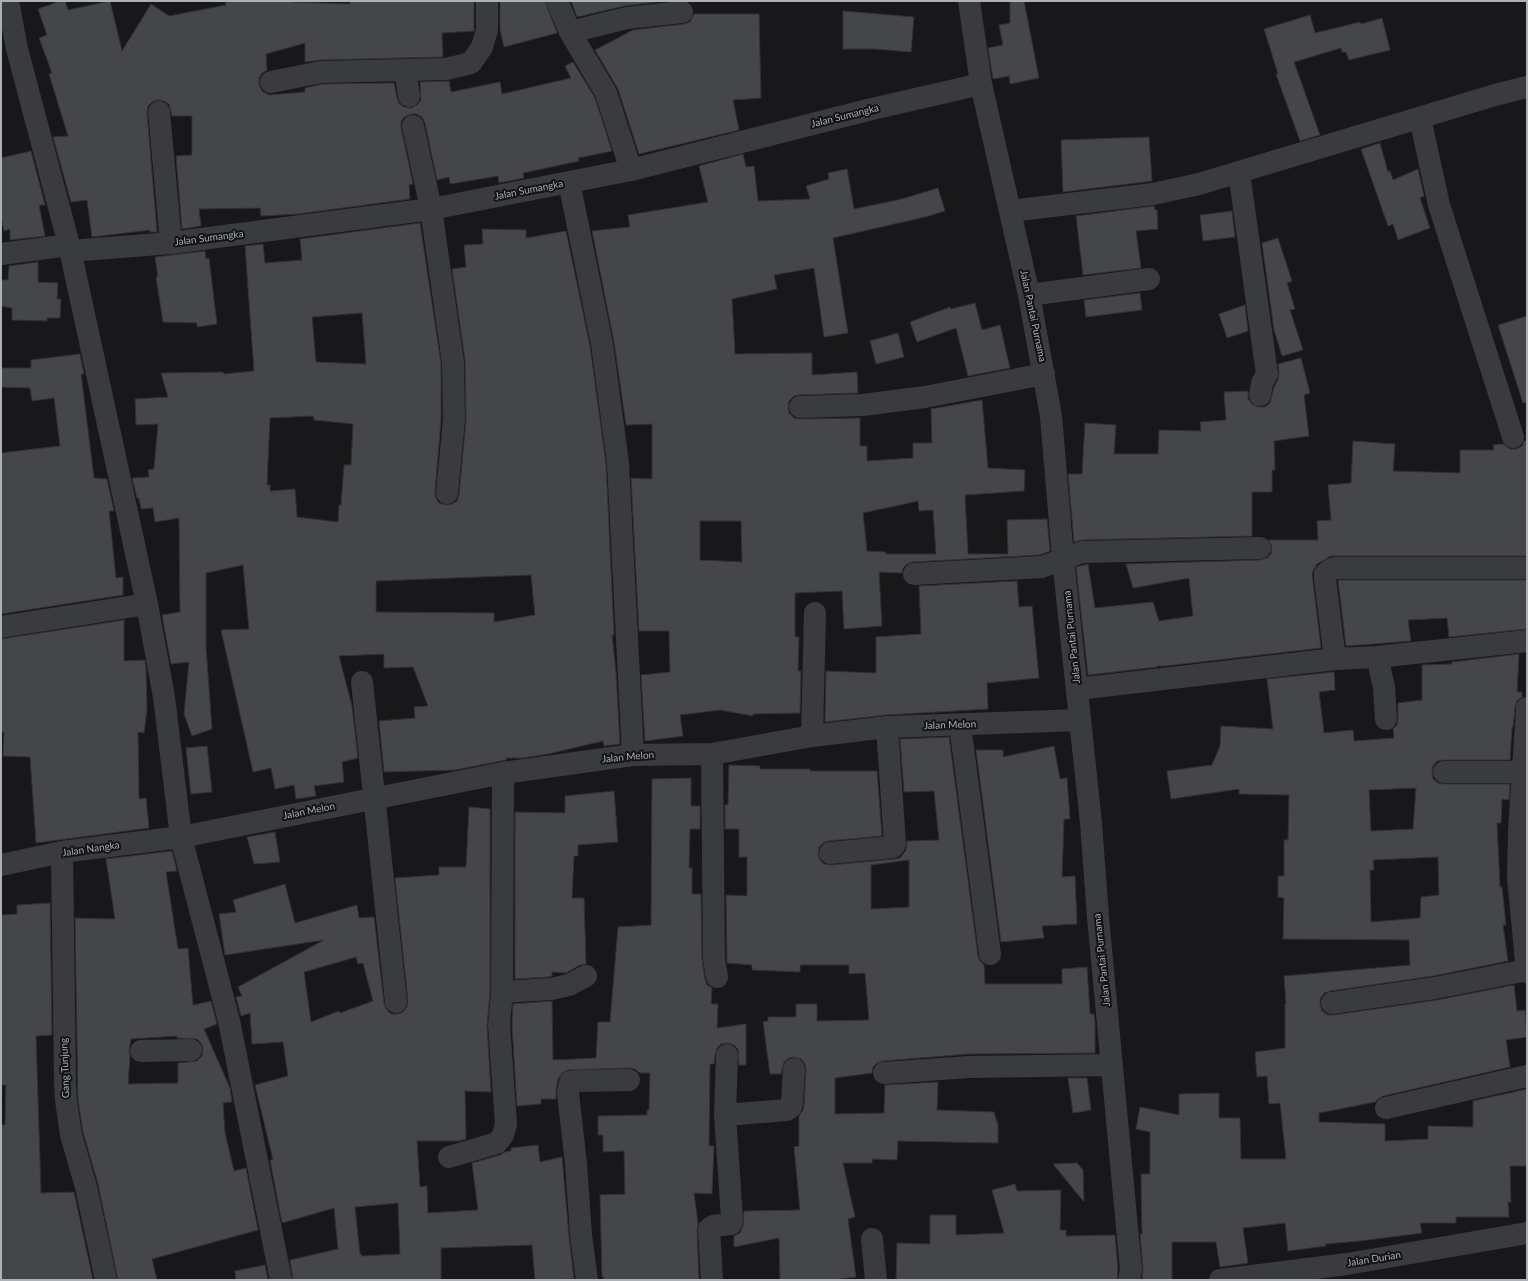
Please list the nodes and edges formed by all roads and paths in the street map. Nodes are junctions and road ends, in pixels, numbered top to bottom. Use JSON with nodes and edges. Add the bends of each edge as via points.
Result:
{"nodes":[{"id":1,"x":8,"y":1,"type":"edge"},
{"id":2,"x":488,"y":1,"type":"edge"},
{"id":3,"x":558,"y":1,"type":"edge"},
{"id":4,"x":969,"y":1,"type":"edge"},
{"id":5,"x":682,"y":12,"type":"dead end"},
{"id":6,"x":570,"y":32,"type":"junction"},
{"id":7,"x":9,"y":50,"type":"edge"},
{"id":8,"x":405,"y":70,"type":"junction"},
{"id":9,"x":271,"y":82,"type":"dead end"},
{"id":10,"x":981,"y":84,"type":"junction"},
{"id":11,"x":1527,"y":87,"type":"edge"},
{"id":12,"x":409,"y":96,"type":"dead end"},
{"id":13,"x":159,"y":112,"type":"dead end"},
{"id":14,"x":1420,"y":118,"type":"junction"},
{"id":15,"x":413,"y":126,"type":"dead end"},
{"id":16,"x":631,"y":170,"type":"junction"},
{"id":17,"x":1239,"y":172,"type":"junction"},
{"id":18,"x":569,"y":182,"type":"junction"},
{"id":19,"x":431,"y":209,"type":"junction"},
{"id":20,"x":1010,"y":211,"type":"junction"},
{"id":21,"x":171,"y":243,"type":"junction"},
{"id":22,"x":69,"y":248,"type":"junction"},
{"id":23,"x":1,"y":254,"type":"edge"},
{"id":24,"x":1149,"y":279,"type":"dead end"},
{"id":25,"x":1029,"y":295,"type":"junction"},
{"id":26,"x":1044,"y":374,"type":"junction"},
{"id":27,"x":1260,"y":395,"type":"dead end"},
{"id":28,"x":800,"y":407,"type":"dead end"},
{"id":29,"x":1513,"y":437,"type":"dead end"},
{"id":30,"x":447,"y":494,"type":"dead end"},
{"id":31,"x":1260,"y":548,"type":"dead end"},
{"id":32,"x":1063,"y":559,"type":"junction"},
{"id":33,"x":1526,"y":568,"type":"edge"},
{"id":34,"x":914,"y":574,"type":"dead end"},
{"id":35,"x":147,"y":604,"type":"junction"},
{"id":36,"x":815,"y":613,"type":"dead end"},
{"id":37,"x":1,"y":627,"type":"edge"},
{"id":38,"x":1527,"y":642,"type":"edge"},
{"id":39,"x":1377,"y":657,"type":"junction"},
{"id":40,"x":1335,"y":659,"type":"junction"},
{"id":41,"x":362,"y":682,"type":"dead end"},
{"id":42,"x":1077,"y":689,"type":"junction"},
{"id":43,"x":1527,"y":708,"type":"edge"},
{"id":44,"x":1386,"y":719,"type":"dead end"},
{"id":45,"x":1080,"y":720,"type":"junction"},
{"id":46,"x":960,"y":725,"type":"junction"},
{"id":47,"x":887,"y":727,"type":"junction"},
{"id":48,"x":812,"y":736,"type":"junction"},
{"id":49,"x":712,"y":754,"type":"junction"},
{"id":50,"x":633,"y":755,"type":"junction"},
{"id":51,"x":1444,"y":772,"type":"dead end"},
{"id":52,"x":1524,"y":772,"type":"junction"},
{"id":53,"x":503,"y":774,"type":"junction"},
{"id":54,"x":374,"y":798,"type":"junction"},
{"id":55,"x":181,"y":837,"type":"junction"},
{"id":56,"x":62,"y":852,"type":"junction"},
{"id":57,"x":830,"y":853,"type":"dead end"},
{"id":58,"x":1,"y":865,"type":"edge"},
{"id":59,"x":990,"y":954,"type":"dead end"},
{"id":60,"x":1527,"y":971,"type":"edge"},
{"id":61,"x":586,"y":976,"type":"dead end"},
{"id":62,"x":717,"y":977,"type":"dead end"},
{"id":63,"x":502,"y":992,"type":"junction"},
{"id":64,"x":396,"y":1002,"type":"dead end"},
{"id":65,"x":1332,"y":1003,"type":"dead end"},
{"id":66,"x":191,"y":1050,"type":"dead end"},
{"id":67,"x":141,"y":1051,"type":"dead end"},
{"id":68,"x":727,"y":1055,"type":"dead end"},
{"id":69,"x":1112,"y":1065,"type":"junction"},
{"id":70,"x":794,"y":1069,"type":"dead end"},
{"id":71,"x":884,"y":1073,"type":"dead end"},
{"id":72,"x":1527,"y":1076,"type":"edge"},
{"id":73,"x":629,"y":1080,"type":"dead end"},
{"id":74,"x":1386,"y":1108,"type":"dead end"},
{"id":75,"x":725,"y":1115,"type":"junction"},
{"id":76,"x":449,"y":1157,"type":"dead end"},
{"id":77,"x":1527,"y":1234,"type":"edge"},
{"id":78,"x":872,"y":1239,"type":"dead end"},
{"id":79,"x":1347,"y":1272,"type":"edge"},
{"id":80,"x":106,"y":1280,"type":"edge"},
{"id":81,"x":281,"y":1280,"type":"edge"},
{"id":82,"x":586,"y":1280,"type":"edge"},
{"id":83,"x":712,"y":1280,"type":"edge"},
{"id":84,"x":876,"y":1280,"type":"edge"},
{"id":85,"x":1129,"y":1280,"type":"edge"},
{"id":86,"x":1220,"y":1280,"type":"edge"}],
"edges":[{"from":1,"to":7,"type":"street"},
{"from":2,"to":8,"type":"street","via":[[487,30],[482,47],[471,62],[446,70]]},
{"from":3,"to":6,"type":"street"},
{"from":4,"to":10,"type":"street","name":"Jalan Pantai Purnama"},
{"from":5,"to":6,"type":"street","via":[[627,18]]},
{"from":6,"to":16,"type":"street","via":[[606,93]]},
{"from":7,"to":22,"type":"street"},
{"from":8,"to":9,"type":"street","via":[[321,72]]},
{"from":8,"to":12,"type":"street"},
{"from":10,"to":16,"type":"street","name":"Jalan Sumangka"},
{"from":10,"to":20,"type":"street","name":"Jalan Pantai Purnama"},
{"from":11,"to":14,"type":"street"},
{"from":13,"to":21,"type":"street"},
{"from":14,"to":17,"type":"street"},
{"from":14,"to":29,"type":"street","via":[[1439,205]]},
{"from":15,"to":19,"type":"street"},
{"from":16,"to":18,"type":"street","name":"Jalan Sumangka"},
{"from":17,"to":20,"type":"street","via":[[1154,194]]},
{"from":17,"to":27,"type":"street","via":[[1267,374]]},
{"from":18,"to":19,"type":"street","name":"Jalan Sumangka"},
{"from":18,"to":50,"type":"street","via":[[602,344],[618,463]]},
{"from":19,"to":21,"type":"street","name":"Jalan Sumangka"},
{"from":19,"to":30,"type":"street","via":[[453,362],[454,420]]},
{"from":20,"to":25,"type":"street","name":"Jalan Pantai Purnama"},
{"from":21,"to":22,"type":"street","name":"Jalan Sumangka"},
{"from":22,"to":23,"type":"street","name":"Jalan Sumangka"},
{"from":22,"to":35,"type":"street"},
{"from":24,"to":25,"type":"street"},
{"from":25,"to":26,"type":"street","name":"Jalan Pantai Purnama"},
{"from":26,"to":28,"type":"street","via":[[925,397],[863,405]]},
{"from":26,"to":32,"type":"street","name":"Jalan Pantai Purnama","via":[[1051,416]]},
{"from":31,"to":32,"type":"street","via":[[1082,552]]},
{"from":32,"to":34,"type":"street","via":[[1042,567]]},
{"from":32,"to":42,"type":"street","name":"Jalan Pantai Purnama"},
{"from":33,"to":40,"type":"street","via":[[1330,570],[1325,574],[1325,579]]},
{"from":35,"to":37,"type":"street"},
{"from":35,"to":55,"type":"street","via":[[164,697]]},
{"from":36,"to":48,"type":"street"},
{"from":38,"to":39,"type":"street"},
{"from":39,"to":40,"type":"street"},
{"from":39,"to":44,"type":"street","via":[[1384,687]]},
{"from":40,"to":42,"type":"street"},
{"from":41,"to":54,"type":"street"},
{"from":42,"to":45,"type":"street","name":"Jalan Pantai Purnama"},
{"from":43,"to":52,"type":"street"},
{"from":45,"to":46,"type":"street","name":"Jalan Melon"},
{"from":45,"to":69,"type":"street","name":"Jalan Pantai Purnama"},
{"from":46,"to":47,"type":"street","name":"Jalan Melon"},
{"from":46,"to":59,"type":"street"},
{"from":47,"to":48,"type":"street","name":"Jalan Melon"},
{"from":47,"to":57,"type":"street","via":[[895,844],[893,847]]},
{"from":48,"to":49,"type":"street","name":"Jalan Melon"},
{"from":49,"to":50,"type":"street","name":"Jalan Melon"},
{"from":49,"to":62,"type":"street","via":[[714,959]]},
{"from":50,"to":53,"type":"street","name":"Jalan Melon"},
{"from":51,"to":52,"type":"street"},
{"from":52,"to":60,"type":"street","via":[[1518,878]]},
{"from":53,"to":54,"type":"street","name":"Jalan Melon"},
{"from":53,"to":63,"type":"street"},
{"from":54,"to":55,"type":"street","name":"Jalan Melon"},
{"from":54,"to":64,"type":"street"},
{"from":55,"to":56,"type":"street","name":"Jalan Nangka"},
{"from":55,"to":81,"type":"street","via":[[229,1022]]},
{"from":56,"to":58,"type":"street","name":"Jalan Nangka"},
{"from":56,"to":80,"type":"street","name":"Gang Tunjung","via":[[66,1100],[71,1135],[86,1187]]},
{"from":60,"to":65,"type":"street"},
{"from":61,"to":63,"type":"street","via":[[569,985],[551,989]]},
{"from":63,"to":76,"type":"street","via":[[499,1025],[506,1124],[503,1134],[497,1143]]},
{"from":66,"to":67,"type":"street"},
{"from":68,"to":75,"type":"street"},
{"from":69,"to":71,"type":"street","via":[[968,1067]]},
{"from":69,"to":85,"type":"street","name":"Jalan Pantai Purnama","via":[[1131,1270]]},
{"from":70,"to":75,"type":"street","via":[[792,1102],[787,1110]]},
{"from":72,"to":74,"type":"street"},
{"from":73,"to":82,"type":"street","via":[[570,1082],[568,1093]]},
{"from":75,"to":83,"type":"street","via":[[732,1219],[730,1224],[709,1229]]},
{"from":77,"to":79,"type":"street","name":"Jalan Durian"},
{"from":78,"to":84,"type":"street"},
{"from":79,"to":86,"type":"street","name":"Jalan Durian"}]}
